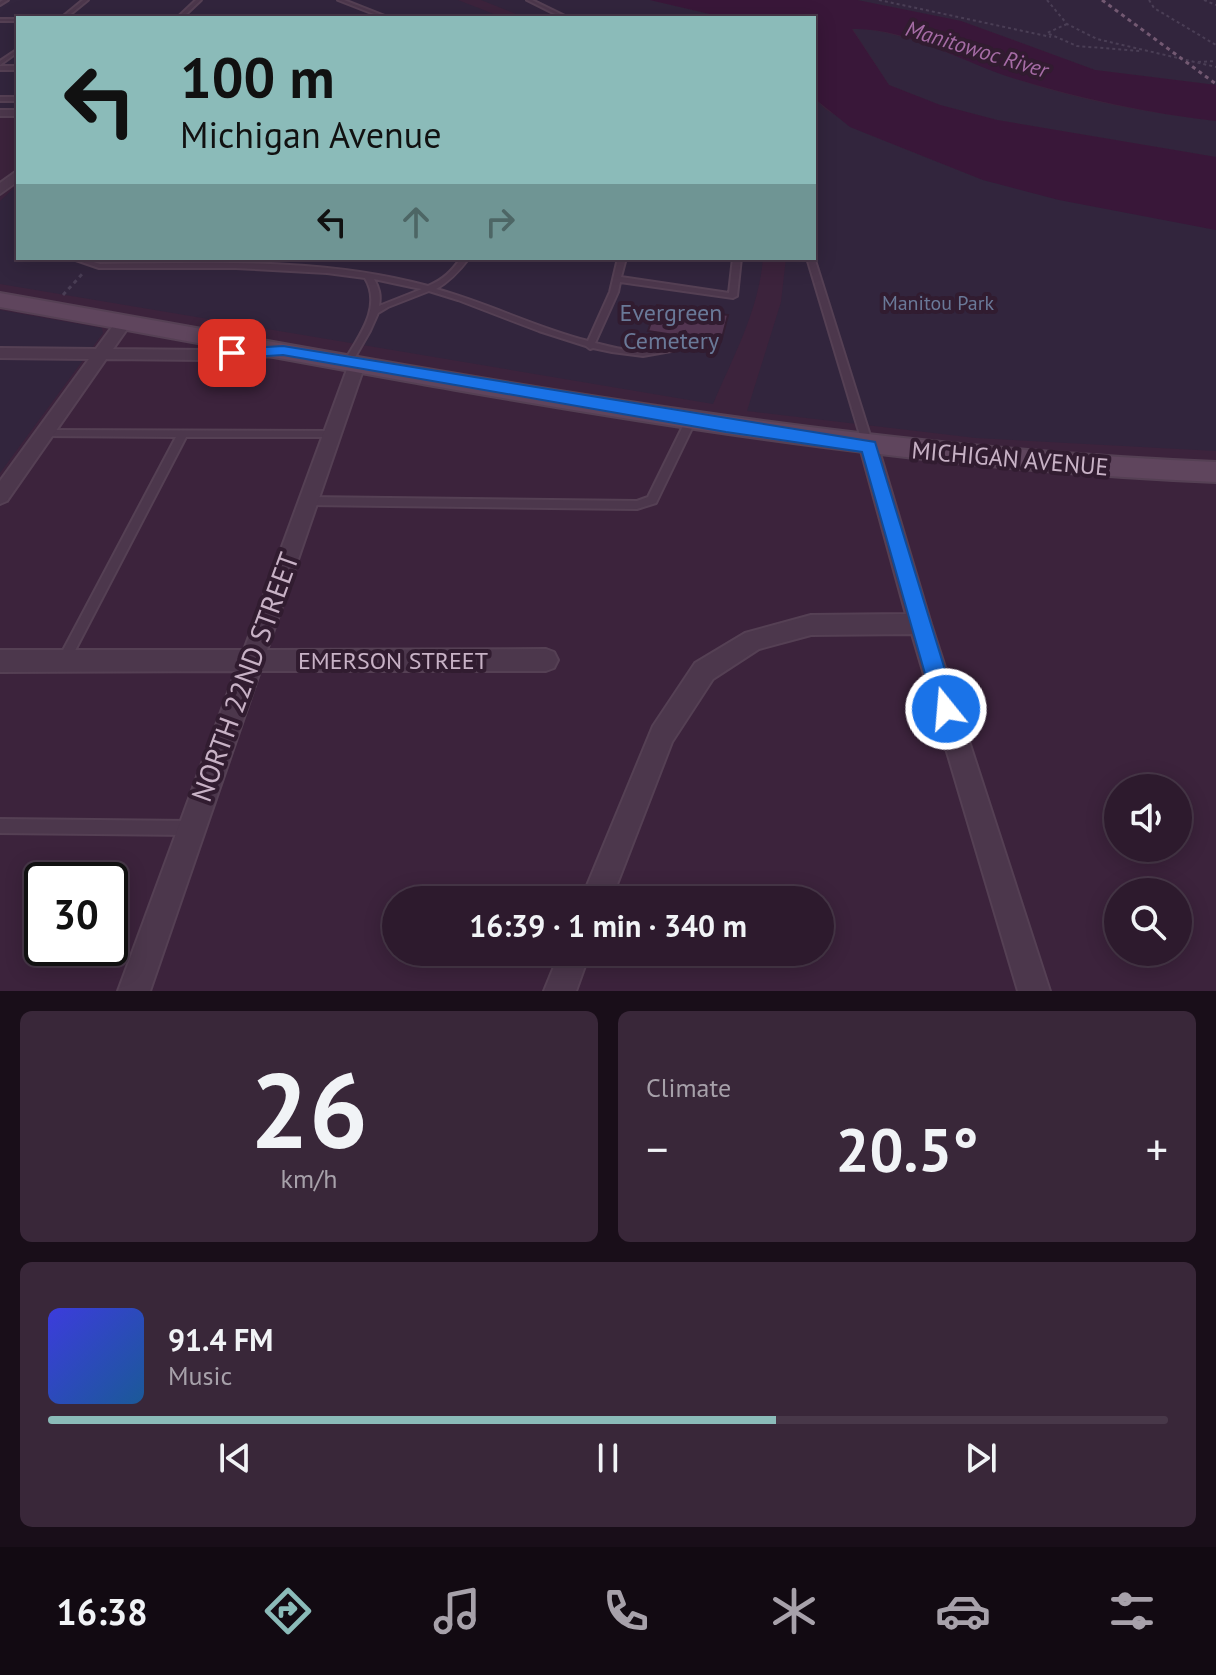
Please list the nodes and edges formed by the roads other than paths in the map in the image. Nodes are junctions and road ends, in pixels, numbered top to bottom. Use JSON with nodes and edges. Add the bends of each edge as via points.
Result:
{"nodes":[{"id":1,"x":6,"y":0,"type":"edge"},
{"id":2,"x":86,"y":0,"type":"edge"},
{"id":3,"x":199,"y":0,"type":"edge"},
{"id":4,"x":340,"y":0,"type":"edge"},
{"id":5,"x":529,"y":0,"type":"edge"},
{"id":6,"x":0,"y":4,"type":"edge"},
{"id":7,"x":66,"y":16,"type":"edge"},
{"id":8,"x":181,"y":16,"type":"edge"},
{"id":9,"x":383,"y":16,"type":"edge"},
{"id":10,"x":563,"y":16,"type":"edge"},
{"id":11,"x":16,"y":176,"type":"edge"},
{"id":12,"x":0,"y":190,"type":"edge"},
{"id":13,"x":79,"y":260,"type":"edge"},
{"id":14,"x":463,"y":260,"type":"edge"},
{"id":15,"x":622,"y":260,"type":"edge"},
{"id":16,"x":737,"y":260,"type":"edge"},
{"id":17,"x":812,"y":260,"type":"edge"},
{"id":18,"x":163,"y":262,"type":"edge"},
{"id":19,"x":369,"y":278,"type":"junction"},
{"id":20,"x":617,"y":279,"type":"junction"},
{"id":21,"x":432,"y":290,"type":"junction"},
{"id":22,"x":0,"y":300,"type":"edge"},
{"id":23,"x":374,"y":312,"type":"junction"},
{"id":24,"x":124,"y":322,"type":"junction"},
{"id":25,"x":682,"y":336,"type":"dead end"},
{"id":26,"x":590,"y":346,"type":"junction"},
{"id":27,"x":283,"y":350,"type":"junction"},
{"id":28,"x":0,"y":353,"type":"edge"},
{"id":29,"x":101,"y":354,"type":"junction"},
{"id":30,"x":352,"y":363,"type":"junction"},
{"id":31,"x":691,"y":420,"type":"junction"},
{"id":32,"x":45,"y":433,"type":"junction"},
{"id":33,"x":183,"y":433,"type":"junction"},
{"id":34,"x":332,"y":434,"type":"junction"},
{"id":35,"x":869,"y":447,"type":"junction"},
{"id":36,"x":1216,"y":472,"type":"edge"},
{"id":37,"x":0,"y":496,"type":"edge"},
{"id":38,"x":308,"y":501,"type":"junction"},
{"id":39,"x":920,"y":624,"type":"junction"},
{"id":40,"x":546,"y":660,"type":"dead end"},
{"id":41,"x":0,"y":661,"type":"edge"},
{"id":42,"x":63,"y":661,"type":"junction"},
{"id":43,"x":251,"y":662,"type":"junction"},
{"id":44,"x":0,"y":826,"type":"edge"},
{"id":45,"x":192,"y":828,"type":"junction"},
{"id":46,"x":602,"y":886,"type":"edge"},
{"id":47,"x":570,"y":966,"type":"edge"},
{"id":48,"x":134,"y":991,"type":"edge"},
{"id":49,"x":560,"y":991,"type":"edge"},
{"id":50,"x":1034,"y":991,"type":"edge"}],
"edges":[{"from":1,"to":6,"type":"lane"},
{"from":2,"to":7,"type":"lane"},
{"from":3,"to":8,"type":"lane"},
{"from":4,"to":9,"type":"lane"},
{"from":5,"to":10,"type":"lane"},
{"from":11,"to":12,"type":"street"},
{"from":13,"to":18,"type":"lane","via":[[91,265]]},
{"from":14,"to":21,"type":"lane"},
{"from":15,"to":20,"type":"lane"},
{"from":16,"to":20,"type":"lane","via":[[733,296]]},
{"from":17,"to":35,"type":"lane"},
{"from":18,"to":19,"type":"lane"},
{"from":19,"to":21,"type":"lane"},
{"from":19,"to":23,"type":"lane","via":[[378,293]]},
{"from":20,"to":26,"type":"lane"},
{"from":21,"to":23,"type":"lane"},
{"from":21,"to":26,"type":"lane"},
{"from":22,"to":24,"type":"street","name":"MICHIGAN AVENUE"},
{"from":23,"to":30,"type":"lane"},
{"from":24,"to":27,"type":"street","name":"MICHIGAN AVENUE"},
{"from":24,"to":29,"type":"street"},
{"from":25,"to":26,"type":"lane","via":[[675,346],[653,352]]},
{"from":27,"to":29,"type":"street"},
{"from":27,"to":30,"type":"street","name":"MICHIGAN AVENUE"},
{"from":28,"to":29,"type":"street"},
{"from":29,"to":32,"type":"street"},
{"from":30,"to":31,"type":"street","name":"MICHIGAN AVENUE"},
{"from":30,"to":34,"type":"street","name":"NORTH 22ND STREET"},
{"from":31,"to":35,"type":"street","name":"MICHIGAN AVENUE"},
{"from":31,"to":38,"type":"lane","via":[[652,500],[637,505]]},
{"from":32,"to":33,"type":"lane"},
{"from":32,"to":37,"type":"street"},
{"from":33,"to":34,"type":"lane"},
{"from":33,"to":42,"type":"lane"},
{"from":34,"to":38,"type":"street","name":"NORTH 22ND STREET"},
{"from":35,"to":36,"type":"street","name":"MICHIGAN AVENUE"},
{"from":35,"to":39,"type":"street"},
{"from":38,"to":43,"type":"street","name":"NORTH 22ND STREET"},
{"from":39,"to":46,"type":"street","via":[[811,625],[753,640],[704,671],[662,735]]},
{"from":39,"to":50,"type":"street"},
{"from":40,"to":43,"type":"street","name":"EMERSON STREET"},
{"from":41,"to":42,"type":"street","name":"EMERSON STREET"},
{"from":42,"to":43,"type":"street","name":"EMERSON STREET"},
{"from":43,"to":45,"type":"street","name":"NORTH 22ND STREET"},
{"from":44,"to":45,"type":"lane"},
{"from":45,"to":48,"type":"street","name":"NORTH 22ND STREET"},
{"from":47,"to":49,"type":"street"}]}
